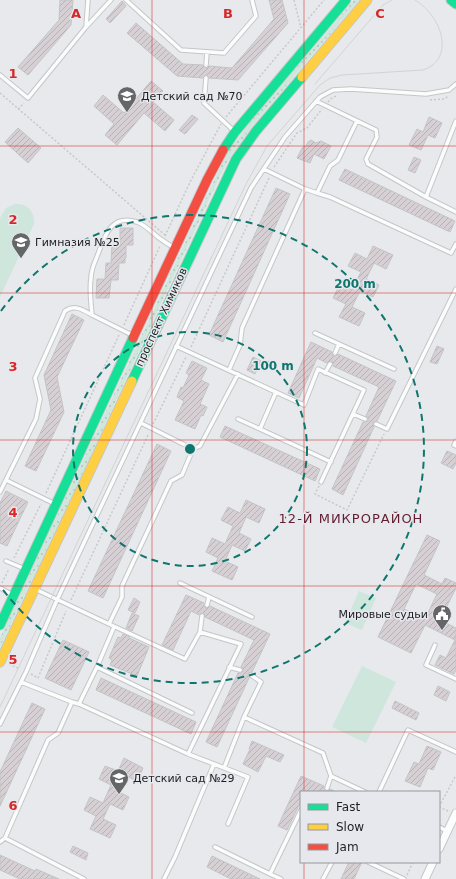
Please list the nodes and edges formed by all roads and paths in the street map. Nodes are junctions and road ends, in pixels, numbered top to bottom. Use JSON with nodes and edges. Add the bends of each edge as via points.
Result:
{"nodes":[{"id":1,"x":88,"y":0,"type":"edge"},
{"id":2,"x":111,"y":0,"type":"edge"},
{"id":3,"x":126,"y":0,"type":"edge"},
{"id":4,"x":252,"y":0,"type":"edge"},
{"id":5,"x":294,"y":0,"type":"edge"},
{"id":6,"x":346,"y":0,"type":"edge"},
{"id":7,"x":367,"y":0,"type":"edge"},
{"id":8,"x":451,"y":0,"type":"edge"},
{"id":9,"x":456,"y":4,"type":"edge"},
{"id":10,"x":86,"y":27,"type":"junction"},
{"id":11,"x":301,"y":28,"type":"dead end"},
{"id":12,"x":207,"y":52,"type":"junction"},
{"id":13,"x":206,"y":66,"type":"dead end"},
{"id":14,"x":0,"y":75,"type":"edge"},
{"id":15,"x":206,"y":78,"type":"dead end"},
{"id":16,"x":456,"y":84,"type":"edge"},
{"id":17,"x":0,"y":93,"type":"edge"},
{"id":18,"x":340,"y":95,"type":"dead end"},
{"id":19,"x":452,"y":95,"type":"dead end"},
{"id":20,"x":28,"y":98,"type":"junction"},
{"id":21,"x":427,"y":100,"type":"dead end"},
{"id":22,"x":316,"y":101,"type":"junction"},
{"id":23,"x":325,"y":106,"type":"junction"},
{"id":24,"x":18,"y":109,"type":"junction"},
{"id":25,"x":357,"y":121,"type":"junction"},
{"id":26,"x":456,"y":121,"type":"edge"},
{"id":27,"x":235,"y":132,"type":"junction"},
{"id":28,"x":264,"y":169,"type":"junction"},
{"id":29,"x":271,"y":172,"type":"junction"},
{"id":30,"x":305,"y":189,"type":"junction"},
{"id":31,"x":317,"y":193,"type":"junction"},
{"id":32,"x":426,"y":196,"type":"junction"},
{"id":33,"x":456,"y":212,"type":"edge"},
{"id":34,"x":165,"y":235,"type":"dead end"},
{"id":35,"x":456,"y":244,"type":"edge"},
{"id":36,"x":176,"y":249,"type":"junction"},
{"id":37,"x":451,"y":253,"type":"junction"},
{"id":38,"x":456,"y":256,"type":"edge"},
{"id":39,"x":456,"y":289,"type":"edge"},
{"id":40,"x":92,"y":315,"type":"junction"},
{"id":41,"x":316,"y":333,"type":"dead end"},
{"id":42,"x":134,"y":337,"type":"junction"},
{"id":43,"x":339,"y":344,"type":"junction"},
{"id":44,"x":176,"y":346,"type":"junction"},
{"id":45,"x":189,"y":352,"type":"junction"},
{"id":46,"x":335,"y":353,"type":"dead end"},
{"id":47,"x":330,"y":364,"type":"dead end"},
{"id":48,"x":394,"y":369,"type":"dead end"},
{"id":49,"x":228,"y":370,"type":"junction"},
{"id":50,"x":326,"y":373,"type":"junction"},
{"id":51,"x":238,"y":374,"type":"junction"},
{"id":52,"x":276,"y":392,"type":"junction"},
{"id":53,"x":353,"y":414,"type":"junction"},
{"id":54,"x":238,"y":419,"type":"dead end"},
{"id":55,"x":365,"y":419,"type":"dead end"},
{"id":56,"x":140,"y":422,"type":"junction"},
{"id":57,"x":376,"y":424,"type":"dead end"},
{"id":58,"x":151,"y":428,"type":"junction"},
{"id":59,"x":387,"y":428,"type":"junction"},
{"id":60,"x":260,"y":429,"type":"junction"},
{"id":61,"x":456,"y":441,"type":"edge"},
{"id":62,"x":456,"y":446,"type":"edge"},
{"id":63,"x":193,"y":449,"type":"junction"},
{"id":64,"x":331,"y":462,"type":"junction"},
{"id":65,"x":6,"y":480,"type":"junction"},
{"id":66,"x":321,"y":482,"type":"joint"},
{"id":67,"x":0,"y":492,"type":"edge"},
{"id":68,"x":57,"y":505,"type":"junction"},
{"id":69,"x":6,"y":560,"type":"dead end"},
{"id":70,"x":26,"y":570,"type":"junction"},
{"id":71,"x":180,"y":584,"type":"dead end"},
{"id":72,"x":0,"y":588,"type":"edge"},
{"id":73,"x":34,"y":588,"type":"junction"},
{"id":74,"x":14,"y":595,"type":"junction"},
{"id":75,"x":209,"y":597,"type":"junction"},
{"id":76,"x":57,"y":600,"type":"junction"},
{"id":77,"x":68,"y":605,"type":"junction"},
{"id":78,"x":207,"y":605,"type":"dead end"},
{"id":79,"x":202,"y":616,"type":"dead end"},
{"id":80,"x":252,"y":617,"type":"dead end"},
{"id":81,"x":109,"y":624,"type":"junction"},
{"id":82,"x":0,"y":625,"type":"edge"},
{"id":83,"x":114,"y":627,"type":"junction"},
{"id":84,"x":200,"y":632,"type":"junction"},
{"id":85,"x":435,"y":645,"type":"dead end"},
{"id":86,"x":0,"y":661,"type":"edge"},
{"id":87,"x":97,"y":667,"type":"junction"},
{"id":88,"x":230,"y":667,"type":"junction"},
{"id":89,"x":240,"y":670,"type":"dead end"},
{"id":90,"x":26,"y":672,"type":"junction"},
{"id":91,"x":251,"y":675,"type":"dead end"},
{"id":92,"x":456,"y":679,"type":"edge"},
{"id":93,"x":21,"y":682,"type":"junction"},
{"id":94,"x":72,"y":702,"type":"junction"},
{"id":95,"x":79,"y":704,"type":"junction"},
{"id":96,"x":192,"y":713,"type":"dead end"},
{"id":97,"x":244,"y":717,"type":"junction"},
{"id":98,"x":0,"y":724,"type":"edge"},
{"id":99,"x":456,"y":752,"type":"edge"},
{"id":100,"x":188,"y":754,"type":"junction"},
{"id":101,"x":214,"y":764,"type":"junction"},
{"id":102,"x":224,"y":768,"type":"junction"},
{"id":103,"x":456,"y":775,"type":"edge"},
{"id":104,"x":331,"y":776,"type":"junction"},
{"id":105,"x":327,"y":788,"type":"dead end"},
{"id":106,"x":363,"y":791,"type":"edge"},
{"id":107,"x":379,"y":791,"type":"edge"},
{"id":108,"x":440,"y":805,"type":"edge"},
{"id":109,"x":440,"y":807,"type":"edge"},
{"id":110,"x":300,"y":812,"type":"edge"},
{"id":111,"x":456,"y":814,"type":"edge"},
{"id":112,"x":228,"y":824,"type":"dead end"},
{"id":113,"x":440,"y":828,"type":"edge"},
{"id":114,"x":447,"y":831,"type":"junction"},
{"id":115,"x":5,"y":838,"type":"junction"},
{"id":116,"x":0,"y":842,"type":"edge"},
{"id":117,"x":215,"y":847,"type":"dead end"},
{"id":118,"x":440,"y":847,"type":"edge"},
{"id":119,"x":332,"y":863,"type":"edge"},
{"id":120,"x":370,"y":863,"type":"edge"},
{"id":121,"x":413,"y":863,"type":"edge"},
{"id":122,"x":433,"y":863,"type":"edge"},
{"id":123,"x":74,"y":874,"type":"junction"},
{"id":124,"x":270,"y":874,"type":"junction"},
{"id":125,"x":72,"y":879,"type":"edge"},
{"id":126,"x":84,"y":879,"type":"edge"},
{"id":127,"x":164,"y":879,"type":"edge"},
{"id":128,"x":281,"y":879,"type":"edge"},
{"id":129,"x":324,"y":879,"type":"edge"},
{"id":130,"x":405,"y":879,"type":"edge"},
{"id":131,"x":425,"y":879,"type":"edge"}],
"edges":[{"from":1,"to":10,"type":"lane"},
{"from":2,"to":10,"type":"lane"},
{"from":3,"to":12,"type":"lane","via":[[181,50]]},
{"from":4,"to":12,"type":"lane","via":[[256,16],[224,53]]},
{"from":5,"to":11,"type":"path"},
{"from":6,"to":27,"type":"main road","name":"проспект Химиков"},
{"from":7,"to":73,"type":"main road","name":"проспект Химиков","via":[[256,131],[236,159]]},
{"from":8,"to":9,"type":"main road"},
{"from":10,"to":20,"type":"lane"},
{"from":12,"to":13,"type":"lane"},
{"from":14,"to":20,"type":"lane"},
{"from":15,"to":27,"type":"lane","via":[[204,103]]},
{"from":16,"to":22,"type":"lane","via":[[449,90],[426,94],[339,89],[323,94]]},
{"from":17,"to":24,"type":"path"},
{"from":18,"to":23,"type":"path","via":[[332,98]]},
{"from":19,"to":21,"type":"path","via":[[444,99]]},
{"from":20,"to":24,"type":"path"},
{"from":22,"to":23,"type":"lane"},
{"from":22,"to":28,"type":"lane","via":[[285,137]]},
{"from":23,"to":25,"type":"lane"},
{"from":23,"to":29,"type":"path","via":[[307,128],[297,133]]},
{"from":24,"to":34,"type":"path"},
{"from":25,"to":31,"type":"lane","via":[[338,160],[330,166]]},
{"from":25,"to":32,"type":"lane","via":[[376,130],[377,137],[366,159],[368,164]]},
{"from":26,"to":32,"type":"lane"},
{"from":27,"to":36,"type":"main road","name":"проспект Химиков","via":[[208,178]]},
{"from":28,"to":29,"type":"lane"},
{"from":28,"to":44,"type":"lane","via":[[251,188]]},
{"from":29,"to":30,"type":"lane"},
{"from":29,"to":45,"type":"path"},
{"from":30,"to":31,"type":"lane"},
{"from":30,"to":49,"type":"lane","via":[[242,328],[240,345]]},
{"from":31,"to":37,"type":"lane"},
{"from":32,"to":33,"type":"lane"},
{"from":35,"to":37,"type":"lane"},
{"from":36,"to":40,"type":"lane","via":[[139,222],[122,221],[114,224],[108,229],[93,265],[90,293]]},
{"from":36,"to":42,"type":"main road","name":"проспект Химиков"},
{"from":37,"to":38,"type":"lane"},
{"from":39,"to":59,"type":"lane"},
{"from":40,"to":42,"type":"lane"},
{"from":40,"to":65,"type":"lane","via":[[74,306],[65,310],[35,378],[40,399],[36,419]]},
{"from":41,"to":43,"type":"lane"},
{"from":42,"to":68,"type":"main road","name":"проспект Химиков"},
{"from":43,"to":46,"type":"lane"},
{"from":43,"to":48,"type":"lane"},
{"from":44,"to":45,"type":"lane"},
{"from":44,"to":56,"type":"lane"},
{"from":45,"to":49,"type":"lane"},
{"from":45,"to":58,"type":"path"},
{"from":47,"to":50,"type":"lane"},
{"from":49,"to":51,"type":"lane"},
{"from":50,"to":52,"type":"lane","via":[[318,369],[304,405]]},
{"from":50,"to":53,"type":"lane","via":[[364,390]]},
{"from":51,"to":52,"type":"lane"},
{"from":51,"to":63,"type":"lane","via":[[200,446]]},
{"from":52,"to":60,"type":"lane"},
{"from":53,"to":55,"type":"lane"},
{"from":53,"to":64,"type":"lane"},
{"from":54,"to":60,"type":"lane"},
{"from":56,"to":58,"type":"lane"},
{"from":56,"to":76,"type":"lane"},
{"from":57,"to":59,"type":"lane"},
{"from":58,"to":63,"type":"lane"},
{"from":58,"to":77,"type":"path"},
{"from":59,"to":66,"type":"path","via":[[346,510],[315,494]]},
{"from":60,"to":64,"type":"lane"},
{"from":61,"to":62,"type":"lane"},
{"from":63,"to":81,"type":"lane","via":[[182,475],[172,481],[122,586],[122,597]]},
{"from":64,"to":66,"type":"lane"},
{"from":65,"to":67,"type":"lane"},
{"from":65,"to":68,"type":"lane"},
{"from":68,"to":70,"type":"main road","name":"проспект Химиков"},
{"from":69,"to":70,"type":"lane"},
{"from":70,"to":74,"type":"main road","name":"проспект Химиков"},
{"from":71,"to":75,"type":"lane"},
{"from":72,"to":74,"type":"lane"},
{"from":73,"to":76,"type":"lane"},
{"from":73,"to":86,"type":"main road","name":"проспект Химиков"},
{"from":74,"to":82,"type":"main road","name":"проспект Химиков"},
{"from":75,"to":78,"type":"lane"},
{"from":75,"to":80,"type":"lane"},
{"from":76,"to":77,"type":"lane"},
{"from":76,"to":90,"type":"lane"},
{"from":77,"to":81,"type":"lane"},
{"from":77,"to":90,"type":"path","via":[[38,678]]},
{"from":79,"to":84,"type":"lane"},
{"from":81,"to":83,"type":"lane"},
{"from":83,"to":84,"type":"lane","via":[[184,659]]},
{"from":83,"to":87,"type":"lane"},
{"from":84,"to":88,"type":"lane","via":[[241,644]]},
{"from":85,"to":92,"type":"lane","via":[[426,666]]},
{"from":86,"to":90,"type":"path"},
{"from":87,"to":95,"type":"lane"},
{"from":87,"to":96,"type":"lane"},
{"from":88,"to":89,"type":"lane"},
{"from":88,"to":100,"type":"lane"},
{"from":90,"to":93,"type":"lane"},
{"from":91,"to":97,"type":"lane","via":[[261,682]]},
{"from":93,"to":94,"type":"lane"},
{"from":93,"to":98,"type":"lane"},
{"from":94,"to":95,"type":"lane"},
{"from":94,"to":115,"type":"lane","via":[[58,733],[48,740]]},
{"from":95,"to":100,"type":"lane"},
{"from":97,"to":102,"type":"lane"},
{"from":97,"to":104,"type":"lane","via":[[323,753]]},
{"from":99,"to":107,"type":"lane","via":[[408,730]]},
{"from":100,"to":101,"type":"lane"},
{"from":101,"to":102,"type":"lane"},
{"from":101,"to":127,"type":"lane"},
{"from":102,"to":112,"type":"lane","via":[[248,777]]},
{"from":103,"to":108,"type":"path"},
{"from":104,"to":105,"type":"lane"},
{"from":104,"to":106,"type":"lane"},
{"from":109,"to":111,"type":"path"},
{"from":110,"to":124,"type":"lane"},
{"from":111,"to":114,"type":"street"},
{"from":113,"to":114,"type":"lane"},
{"from":114,"to":118,"type":"street"},
{"from":115,"to":116,"type":"lane"},
{"from":115,"to":123,"type":"lane"},
{"from":117,"to":124,"type":"lane"},
{"from":119,"to":129,"type":"lane"},
{"from":120,"to":130,"type":"lane"},
{"from":121,"to":130,"type":"path"},
{"from":122,"to":131,"type":"street"},
{"from":123,"to":125,"type":"lane"},
{"from":123,"to":126,"type":"lane"},
{"from":124,"to":128,"type":"lane"}]}
